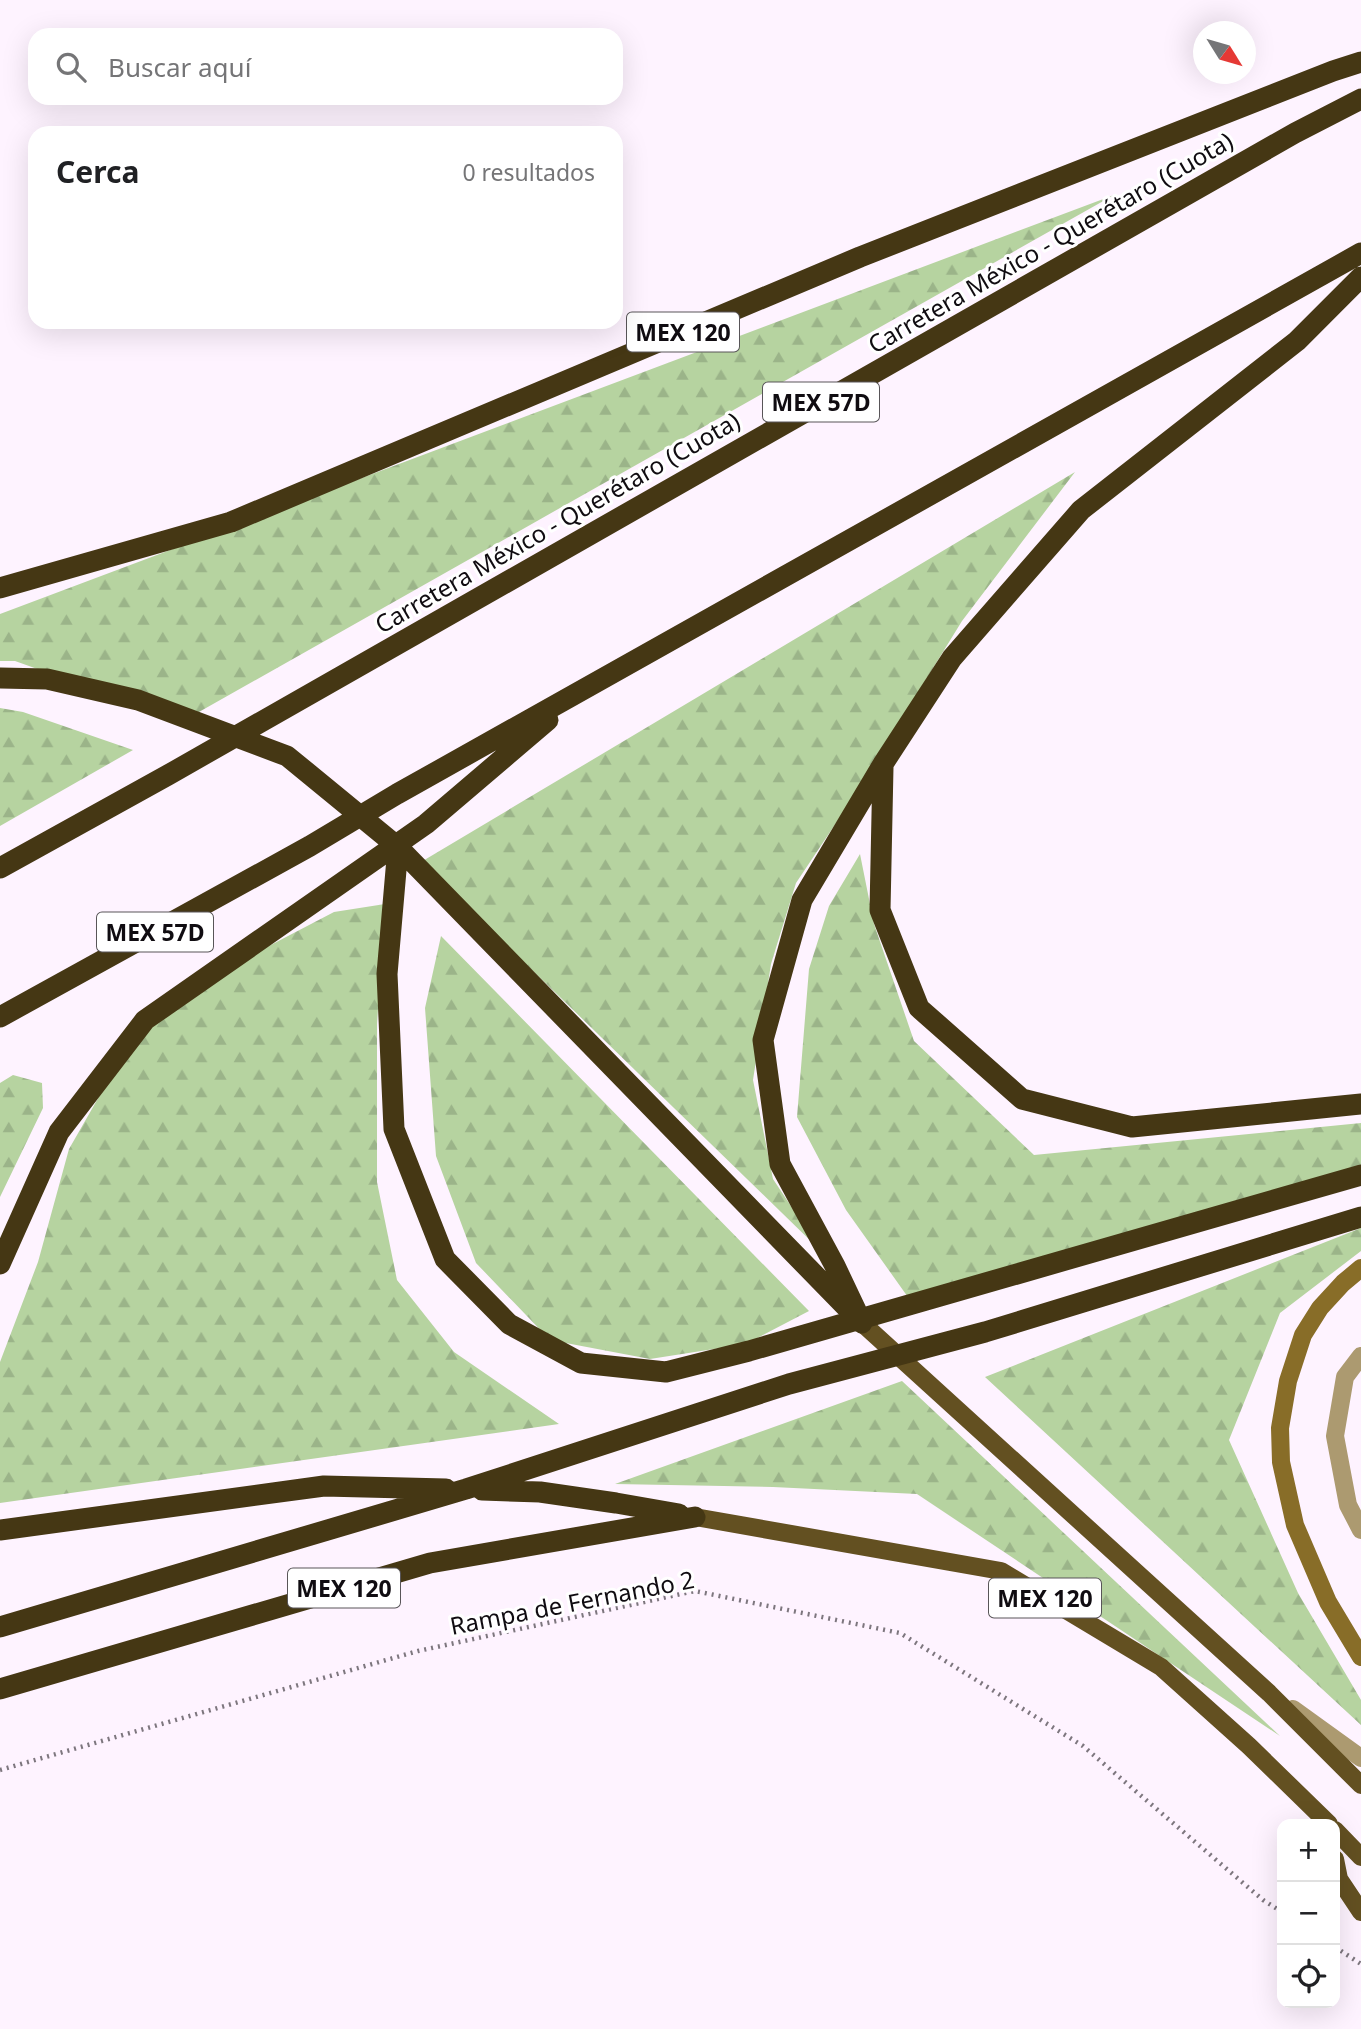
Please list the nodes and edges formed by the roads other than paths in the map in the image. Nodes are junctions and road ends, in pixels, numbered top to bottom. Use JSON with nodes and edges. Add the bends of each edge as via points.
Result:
{"nodes":[{"id":1,"x":1361,"y":62,"type":"edge"},
{"id":2,"x":1361,"y":99,"type":"edge"},
{"id":3,"x":1361,"y":253,"type":"edge"},
{"id":4,"x":1361,"y":277,"type":"edge"},
{"id":5,"x":0,"y":588,"type":"edge"},
{"id":6,"x":0,"y":678,"type":"edge"},
{"id":7,"x":584,"y":690,"type":"junction"},
{"id":8,"x":883,"y":764,"type":"junction"},
{"id":9,"x":398,"y":847,"type":"junction"},
{"id":10,"x":0,"y":868,"type":"edge"},
{"id":11,"x":0,"y":1017,"type":"edge"},
{"id":12,"x":1361,"y":1104,"type":"edge"},
{"id":13,"x":1361,"y":1175,"type":"edge"},
{"id":14,"x":1361,"y":1217,"type":"edge"},
{"id":15,"x":0,"y":1264,"type":"edge"},
{"id":16,"x":1361,"y":1269,"type":"edge"},
{"id":17,"x":862,"y":1323,"type":"junction"},
{"id":18,"x":1361,"y":1356,"type":"edge"},
{"id":19,"x":466,"y":1489,"type":"junction"},
{"id":20,"x":695,"y":1517,"type":"junction"},
{"id":21,"x":0,"y":1530,"type":"edge"},
{"id":22,"x":1361,"y":1530,"type":"edge"},
{"id":23,"x":0,"y":1627,"type":"edge"},
{"id":24,"x":1361,"y":1657,"type":"edge"},
{"id":25,"x":0,"y":1689,"type":"edge"},
{"id":26,"x":1269,"y":1693,"type":"junction"},
{"id":27,"x":1361,"y":1758,"type":"edge"},
{"id":28,"x":1359,"y":1783,"type":"edge"},
{"id":29,"x":1324,"y":1819,"type":"edge"},
{"id":30,"x":1340,"y":1835,"type":"edge"},
{"id":31,"x":1361,"y":1857,"type":"edge"},
{"id":32,"x":1340,"y":1880,"type":"edge"},
{"id":33,"x":1361,"y":1912,"type":"edge"}],
"edges":[{"from":1,"to":5,"type":"highway","number":"MEX 120","via":[[860,257],[231,522]]},
{"from":2,"to":10,"type":"highway","name":"Carretera México - Querétaro (Cuota)","number":"MEX 57D"},
{"from":3,"to":7,"type":"highway","number":"MEX 57D"},
{"from":4,"to":8,"type":"highway","number":"MEX 120","via":[[1297,341],[1081,510],[952,657]]},
{"from":6,"to":9,"type":"highway","via":[[47,679],[138,700],[287,756]]},
{"from":7,"to":11,"type":"highway","number":"MEX 57D"},
{"from":7,"to":15,"type":"highway","via":[[426,824],[145,1020],[59,1132]]},
{"from":8,"to":12,"type":"highway","via":[[880,910],[919,1007],[1022,1099],[1132,1127]]},
{"from":8,"to":17,"type":"highway","number":"MEX 120","via":[[802,900],[763,1040],[780,1164]]},
{"from":9,"to":13,"type":"highway","via":[[387,974],[394,1129],[445,1259],[509,1324],[581,1363],[666,1372]]},
{"from":9,"to":17,"type":"highway"},
{"from":14,"to":19,"type":"highway","via":[[985,1332],[789,1384]]},
{"from":16,"to":24,"type":"main road","via":[[1320,1308],[1303,1335],[1288,1381],[1280,1428],[1295,1525],[1328,1602]]},
{"from":17,"to":26,"type":"main road","number":"MEX 120"},
{"from":18,"to":22,"type":"street","via":[[1345,1377],[1335,1436],[1348,1505]]},
{"from":19,"to":20,"type":"highway","via":[[540,1492]]},
{"from":19,"to":21,"type":"highway","via":[[324,1486]]},
{"from":19,"to":23,"type":"highway"},
{"from":20,"to":25,"type":"highway","number":"MEX 120","via":[[430,1563]]},
{"from":20,"to":29,"type":"main road","number":"MEX 120","via":[[1001,1571],[1161,1667]]},
{"from":26,"to":27,"type":"street"},
{"from":26,"to":28,"type":"main road","number":"MEX 120"},
{"from":30,"to":31,"type":"main road","number":"MEX 120"},
{"from":32,"to":33,"type":"main road"}]}
